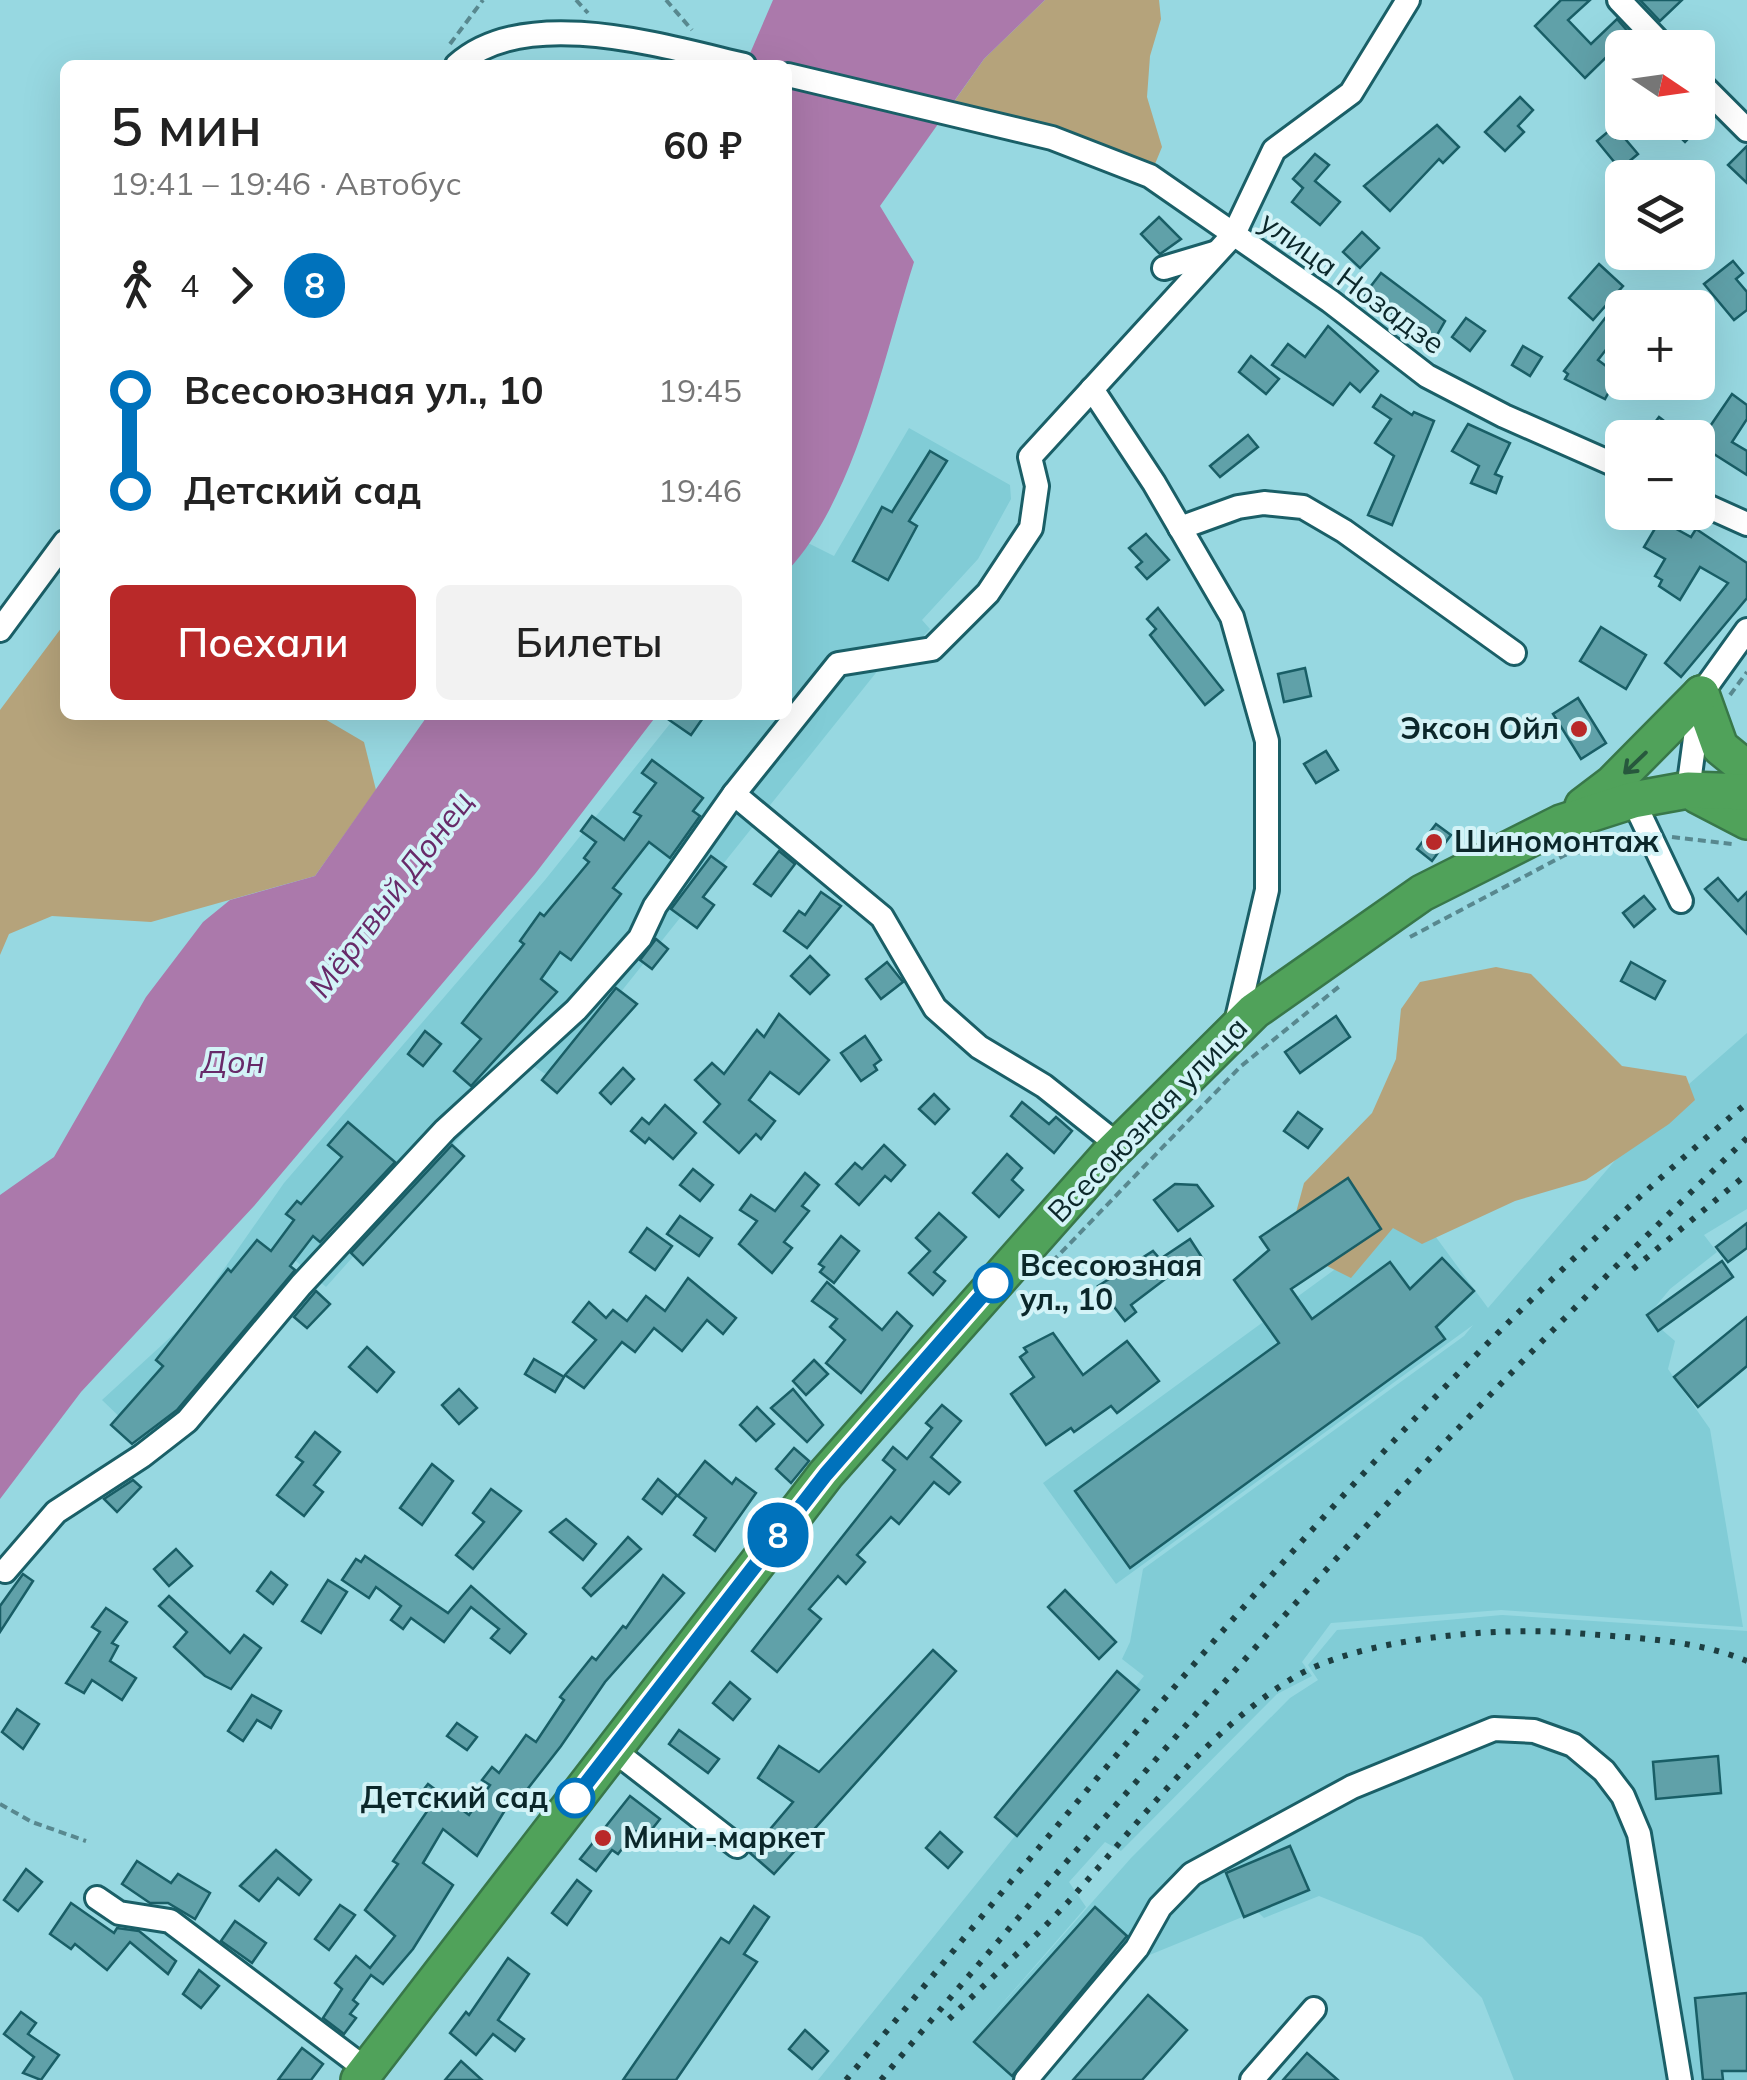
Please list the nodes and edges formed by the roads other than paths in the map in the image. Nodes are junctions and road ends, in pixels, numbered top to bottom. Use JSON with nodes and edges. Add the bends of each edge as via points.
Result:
{"nodes":[{"id":1,"x":1408,"y":0,"type":"edge"},
{"id":2,"x":1618,"y":0,"type":"edge"},
{"id":3,"x":1647,"y":30,"type":"edge"},
{"id":4,"x":450,"y":58,"type":"edge"},
{"id":5,"x":723,"y":60,"type":"edge"},
{"id":6,"x":792,"y":76,"type":"edge"},
{"id":7,"x":1715,"y":98,"type":"edge"},
{"id":8,"x":1747,"y":130,"type":"edge"},
{"id":9,"x":1226,"y":243,"type":"junction"},
{"id":10,"x":1164,"y":268,"type":"dead end"},
{"id":11,"x":1092,"y":389,"type":"junction"},
{"id":12,"x":1605,"y":461,"type":"edge"},
{"id":13,"x":1715,"y":510,"type":"edge"},
{"id":14,"x":1747,"y":524,"type":"edge"},
{"id":15,"x":1180,"y":528,"type":"junction"},
{"id":16,"x":60,"y":549,"type":"edge"},
{"id":17,"x":0,"y":630,"type":"edge"},
{"id":18,"x":1747,"y":630,"type":"edge"},
{"id":19,"x":1514,"y":653,"type":"dead end"},
{"id":20,"x":1701,"y":694,"type":"junction"},
{"id":21,"x":1747,"y":769,"type":"edge"},
{"id":22,"x":1688,"y":790,"type":"junction"},
{"id":23,"x":1747,"y":792,"type":"edge"},
{"id":24,"x":734,"y":794,"type":"junction"},
{"id":25,"x":1633,"y":800,"type":"junction"},
{"id":26,"x":1747,"y":822,"type":"edge"},
{"id":27,"x":1560,"y":823,"type":"junction"},
{"id":28,"x":1682,"y":901,"type":"dead end"},
{"id":29,"x":1234,"y":1030,"type":"junction"},
{"id":30,"x":1118,"y":1145,"type":"junction"},
{"id":31,"x":5,"y":1572,"type":"dead end"},
{"id":32,"x":612,"y":1749,"type":"junction"},
{"id":33,"x":737,"y":1846,"type":"dead end"},
{"id":34,"x":98,"y":1898,"type":"dead end"},
{"id":35,"x":1314,"y":2009,"type":"dead end"},
{"id":36,"x":363,"y":2075,"type":"edge"},
{"id":37,"x":1026,"y":2080,"type":"edge"},
{"id":38,"x":1252,"y":2080,"type":"edge"},
{"id":39,"x":1680,"y":2080,"type":"edge"}],
"edges":[{"from":1,"to":9,"type":"street","via":[[1351,93],[1274,150]]},
{"from":2,"to":3,"type":"street"},
{"from":4,"to":5,"type":"street","via":[[538,31]]},
{"from":6,"to":9,"type":"street","name":"улица Нозадзе","via":[[1052,138],[1150,176]]},
{"from":7,"to":8,"type":"street"},
{"from":9,"to":10,"type":"street"},
{"from":9,"to":11,"type":"street"},
{"from":9,"to":12,"type":"street","name":"улица Нозадзе","via":[[1427,376]]},
{"from":11,"to":15,"type":"street"},
{"from":11,"to":24,"type":"street","via":[[1030,457],[1036,486],[1032,528],[988,593],[932,648],[838,664]]},
{"from":13,"to":14,"type":"street"},
{"from":15,"to":19,"type":"street","via":[[1238,507],[1303,507]]},
{"from":15,"to":29,"type":"street","via":[[1232,617],[1267,741],[1268,890]]},
{"from":16,"to":17,"type":"street"},
{"from":18,"to":20,"type":"street"},
{"from":20,"to":21,"type":"highway","via":[[1720,746]]},
{"from":20,"to":22,"type":"street"},
{"from":20,"to":27,"type":"highway","one_way":true,"via":[[1612,784]]},
{"from":22,"to":23,"type":"highway","name":"Всесоюзная улица"},
{"from":22,"to":25,"type":"highway","name":"Всесоюзная улица"},
{"from":22,"to":26,"type":"highway"},
{"from":24,"to":30,"type":"street","via":[[882,917],[935,1008]]},
{"from":24,"to":31,"type":"street","via":[[640,938],[576,1010],[445,1130],[300,1284],[187,1421],[56,1512]]},
{"from":25,"to":27,"type":"highway","name":"Всесоюзная улица"},
{"from":25,"to":28,"type":"street"},
{"from":27,"to":29,"type":"highway","name":"Всесоюзная улица","via":[[1422,892]]},
{"from":29,"to":30,"type":"highway","name":"Всесоюзная улица"},
{"from":30,"to":32,"type":"highway","name":"Всесоюзная улица","via":[[826,1474]]},
{"from":32,"to":33,"type":"street"},
{"from":32,"to":36,"type":"highway","name":"Всесоюзная улица"},
{"from":34,"to":36,"type":"street","via":[[119,1913],[170,1921]]},
{"from":35,"to":38,"type":"street"},
{"from":37,"to":39,"type":"street","via":[[1192,1874],[1352,1787],[1494,1729],[1534,1731],[1573,1745],[1622,1796],[1638,1834]]}]}
